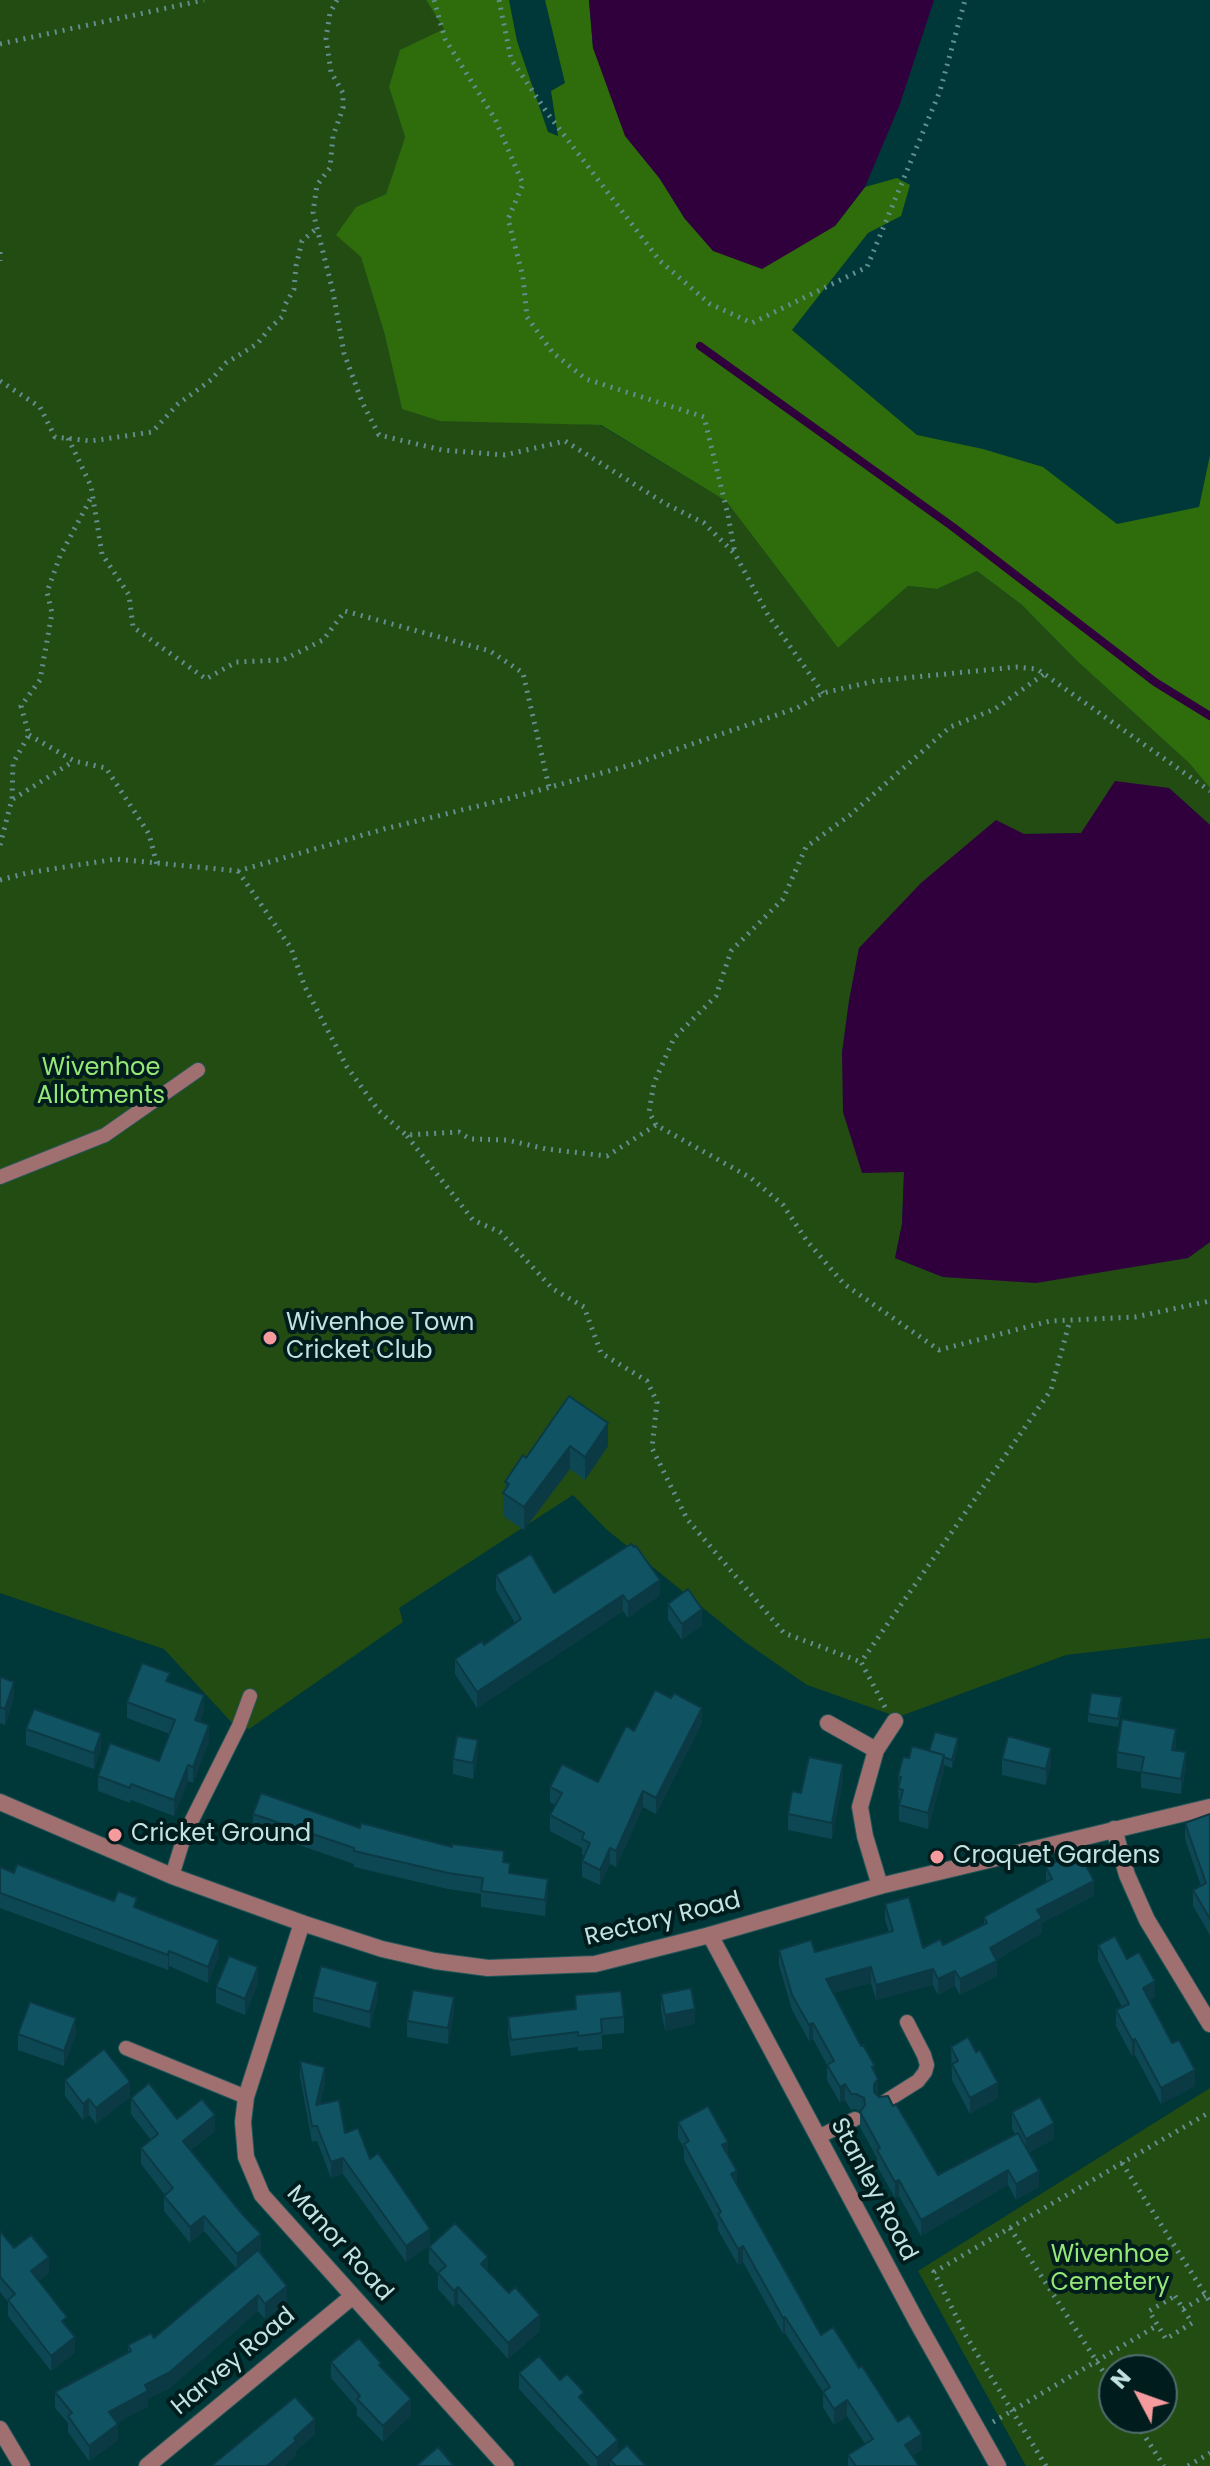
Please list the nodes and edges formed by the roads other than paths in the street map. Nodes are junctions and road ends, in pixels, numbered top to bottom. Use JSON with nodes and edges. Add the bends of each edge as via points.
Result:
{"nodes":[{"id":1,"x":198,"y":1070,"type":"dead end"},
{"id":2,"x":0,"y":1177,"type":"edge"},
{"id":3,"x":250,"y":1696,"type":"dead end"},
{"id":4,"x":895,"y":1721,"type":"road end"},
{"id":5,"x":828,"y":1723,"type":"dead end"},
{"id":6,"x":876,"y":1750,"type":"junction"},
{"id":7,"x":0,"y":1802,"type":"edge"},
{"id":8,"x":1210,"y":1807,"type":"edge"},
{"id":9,"x":1114,"y":1829,"type":"junction"},
{"id":10,"x":172,"y":1876,"type":"junction"},
{"id":11,"x":880,"y":1886,"type":"junction"},
{"id":12,"x":302,"y":1923,"type":"junction"},
{"id":13,"x":710,"y":1935,"type":"junction"},
{"id":14,"x":907,"y":2022,"type":"dead end"},
{"id":15,"x":1210,"y":2024,"type":"edge"},
{"id":16,"x":126,"y":2048,"type":"dead end"},
{"id":17,"x":246,"y":2097,"type":"junction"},
{"id":18,"x":883,"y":2103,"type":"edge"},
{"id":19,"x":855,"y":2119,"type":"dead end"},
{"id":20,"x":818,"y":2137,"type":"junction"},
{"id":21,"x":353,"y":2296,"type":"junction"},
{"id":22,"x":0,"y":2429,"type":"edge"},
{"id":23,"x":22,"y":2466,"type":"edge"},
{"id":24,"x":147,"y":2466,"type":"edge"},
{"id":25,"x":506,"y":2466,"type":"edge"},
{"id":26,"x":998,"y":2466,"type":"edge"}],
"edges":[{"from":1,"to":2,"type":"lane","via":[[105,1135]]},
{"from":3,"to":10,"type":"lane","via":[[185,1834]]},
{"from":4,"to":6,"type":"street"},
{"from":5,"to":6,"type":"street"},
{"from":6,"to":11,"type":"street","via":[[860,1807]]},
{"from":7,"to":10,"type":"street","name":"Rectory Road"},
{"from":8,"to":9,"type":"street","name":"Rectory Road"},
{"from":9,"to":11,"type":"street","name":"Rectory Road"},
{"from":9,"to":15,"type":"street","via":[[1147,1920]]},
{"from":10,"to":12,"type":"street","name":"Rectory Road"},
{"from":11,"to":13,"type":"street","name":"Rectory Road"},
{"from":12,"to":13,"type":"street","name":"Rectory Road","via":[[382,1949],[488,1968],[595,1964]]},
{"from":12,"to":17,"type":"street","name":"Manor Road"},
{"from":13,"to":20,"type":"street","name":"Stanley Road"},
{"from":14,"to":18,"type":"lane","via":[[924,2055],[925,2072]]},
{"from":16,"to":17,"type":"lane"},
{"from":17,"to":21,"type":"street","name":"Manor Road","via":[[246,2157],[262,2195]]},
{"from":19,"to":20,"type":"lane"},
{"from":20,"to":26,"type":"street","name":"Stanley Road"},
{"from":21,"to":24,"type":"street","name":"Harvey Road"},
{"from":21,"to":25,"type":"street","name":"Manor Road"},
{"from":22,"to":23,"type":"street"}]}
